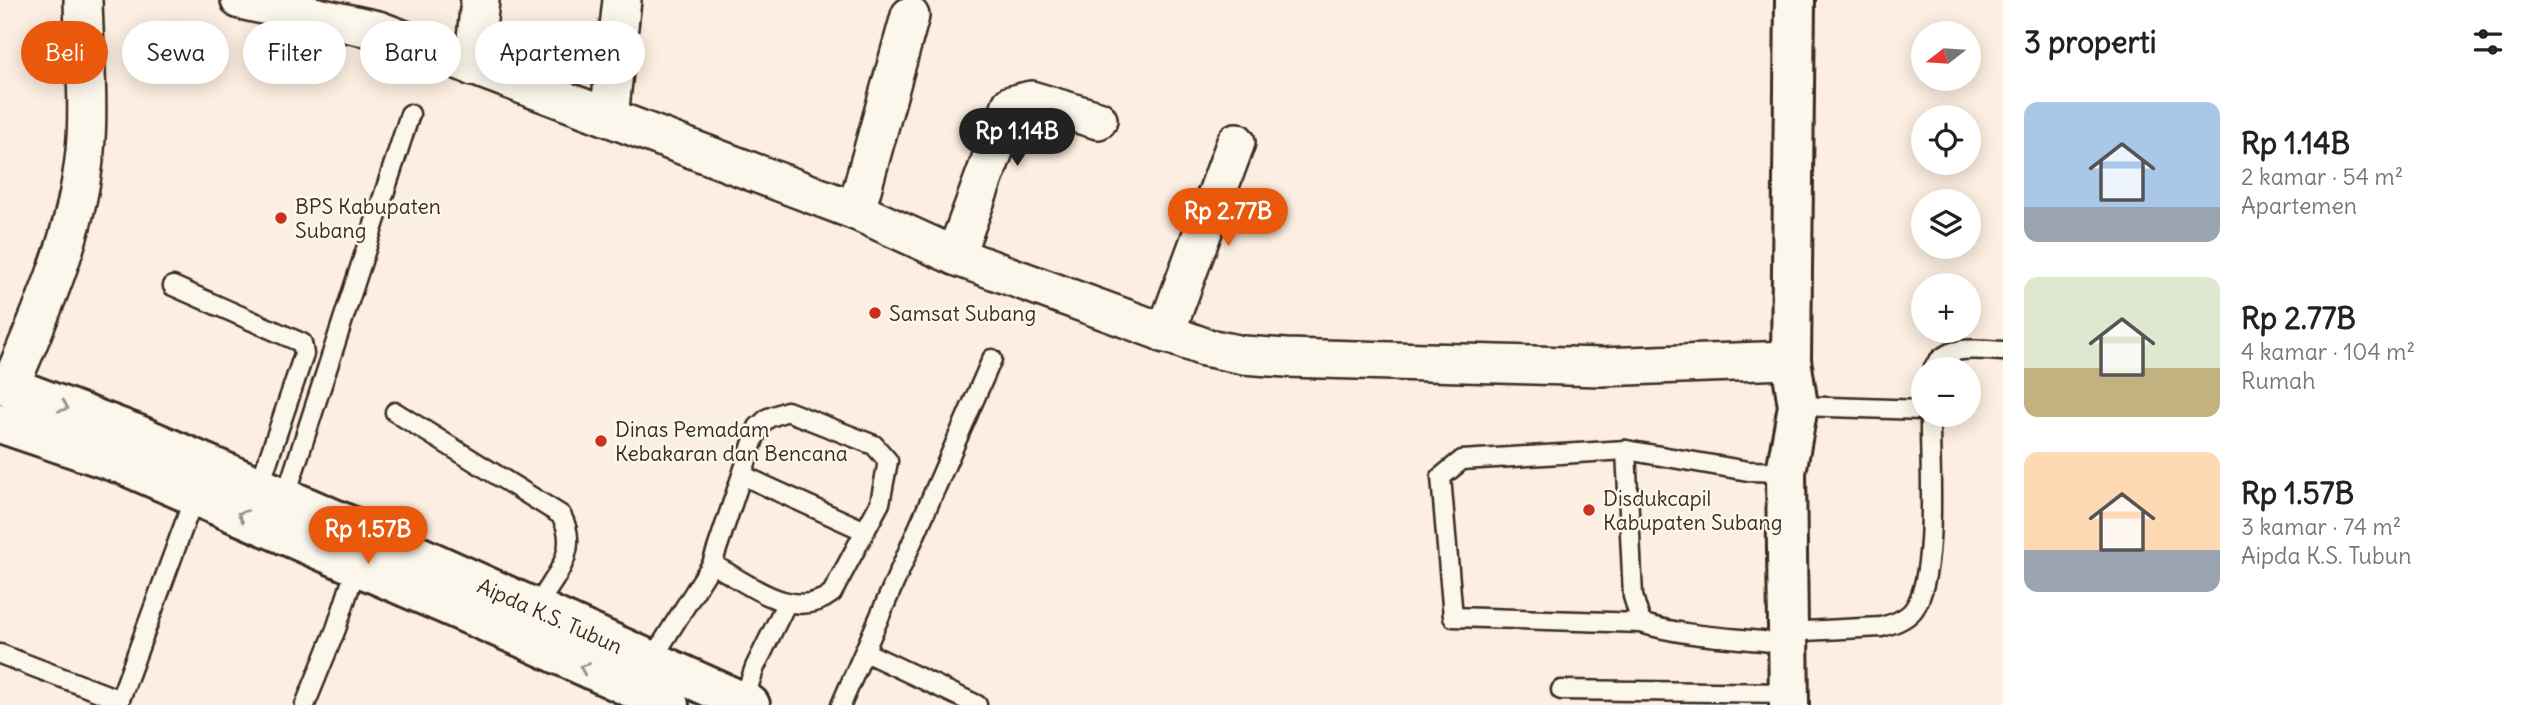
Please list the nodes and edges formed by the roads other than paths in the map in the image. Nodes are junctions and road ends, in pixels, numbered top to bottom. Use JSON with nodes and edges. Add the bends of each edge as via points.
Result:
{"nodes":[{"id":1,"x":82,"y":0,"type":"edge"},
{"id":2,"x":480,"y":0,"type":"edge"},
{"id":3,"x":622,"y":0,"type":"edge"},
{"id":4,"x":1795,"y":0,"type":"edge"},
{"id":5,"x":256,"y":2,"type":"edge"},
{"id":6,"x":910,"y":16,"type":"dead end"},
{"id":7,"x":473,"y":67,"type":"junction"},
{"id":8,"x":410,"y":114,"type":"dead end"},
{"id":9,"x":609,"y":117,"type":"junction"},
{"id":10,"x":1098,"y":120,"type":"dead end"},
{"id":11,"x":1236,"y":142,"type":"dead end"},
{"id":12,"x":856,"y":211,"type":"junction"},
{"id":13,"x":955,"y":256,"type":"junction"},
{"id":14,"x":173,"y":286,"type":"dead end"},
{"id":15,"x":1165,"y":334,"type":"junction"},
{"id":16,"x":2003,"y":351,"type":"edge"},
{"id":17,"x":1944,"y":357,"type":"edge"},
{"id":18,"x":992,"y":359,"type":"dead end"},
{"id":19,"x":1791,"y":360,"type":"junction"},
{"id":20,"x":5,"y":384,"type":"edge"},
{"id":21,"x":1798,"y":406,"type":"junction"},
{"id":22,"x":1911,"y":410,"type":"edge"},
{"id":23,"x":395,"y":412,"type":"dead end"},
{"id":24,"x":0,"y":423,"type":"edge"},
{"id":25,"x":1930,"y":427,"type":"edge"},
{"id":26,"x":1626,"y":450,"type":"junction"},
{"id":27,"x":1786,"y":472,"type":"junction"},
{"id":28,"x":744,"y":476,"type":"junction"},
{"id":29,"x":272,"y":493,"type":"junction"},
{"id":30,"x":195,"y":495,"type":"junction"},
{"id":31,"x":866,"y":531,"type":"junction"},
{"id":32,"x":712,"y":564,"type":"junction"},
{"id":33,"x":357,"y":565,"type":"junction"},
{"id":34,"x":786,"y":604,"type":"junction"},
{"id":35,"x":1641,"y":623,"type":"junction"},
{"id":36,"x":527,"y":624,"type":"junction"},
{"id":37,"x":1787,"y":638,"type":"junction"},
{"id":38,"x":864,"y":652,"type":"junction"},
{"id":39,"x":0,"y":654,"type":"edge"},
{"id":40,"x":651,"y":661,"type":"junction"},
{"id":41,"x":1561,"y":690,"type":"dead end"},
{"id":42,"x":617,"y":694,"type":"edge"},
{"id":43,"x":1789,"y":699,"type":"edge"},
{"id":44,"x":119,"y":703,"type":"edge"},
{"id":45,"x":747,"y":704,"type":"edge"},
{"id":46,"x":305,"y":705,"type":"edge"},
{"id":47,"x":668,"y":705,"type":"edge"},
{"id":48,"x":841,"y":705,"type":"edge"},
{"id":49,"x":978,"y":705,"type":"edge"}],
"edges":[{"from":1,"to":20,"type":"street","via":[[87,137],[79,194],[68,242]]},
{"from":2,"to":7,"type":"street"},
{"from":3,"to":9,"type":"street"},
{"from":4,"to":19,"type":"street"},
{"from":5,"to":7,"type":"street","via":[[378,30]]},
{"from":6,"to":12,"type":"street"},
{"from":7,"to":9,"type":"street"},
{"from":8,"to":29,"type":"lane"},
{"from":9,"to":12,"type":"street"},
{"from":10,"to":13,"type":"street","via":[[1031,100],[1011,105]]},
{"from":11,"to":15,"type":"street"},
{"from":12,"to":13,"type":"street"},
{"from":13,"to":15,"type":"street"},
{"from":14,"to":29,"type":"lane","via":[[302,343],[304,354]]},
{"from":15,"to":19,"type":"street","via":[[1243,355],[1286,358],[1601,367]]},
{"from":16,"to":17,"type":"lane","via":[[1961,349]]},
{"from":18,"to":38,"type":"lane"},
{"from":19,"to":21,"type":"street"},
{"from":20,"to":29,"type":"street","name":"Aipda K.S. Tubun","one_way":true},
{"from":21,"to":22,"type":"lane"},
{"from":21,"to":27,"type":"street"},
{"from":23,"to":36,"type":"lane","via":[[561,515],[569,528],[569,554]]},
{"from":24,"to":30,"type":"street","name":"Aipda K.S. Tubun","via":[[124,465]]},
{"from":25,"to":37,"type":"lane","via":[[1929,567],[1914,611],[1881,627]]},
{"from":26,"to":27,"type":"lane","via":[[1748,471]]},
{"from":26,"to":35,"type":"lane","via":[[1633,596]]},
{"from":26,"to":35,"type":"lane","via":[[1462,460],[1441,477],[1453,617]]},
{"from":27,"to":37,"type":"street"},
{"from":28,"to":31,"type":"lane"},
{"from":28,"to":31,"type":"lane","via":[[758,427],[780,412],[874,445],[888,461],[886,483]]},
{"from":28,"to":32,"type":"lane"},
{"from":29,"to":36,"type":"street","name":"Aipda K.S. Tubun"},
{"from":33,"to":30,"type":"street","name":"Aipda K.S. Tubun","one_way":true},
{"from":30,"to":44,"type":"lane"},
{"from":31,"to":34,"type":"lane","via":[[832,593],[810,606]]},
{"from":32,"to":34,"type":"lane"},
{"from":32,"to":40,"type":"lane"},
{"from":33,"to":36,"type":"street","name":"Aipda K.S. Tubun"},
{"from":33,"to":46,"type":"lane"},
{"from":34,"to":45,"type":"lane","via":[[755,667]]},
{"from":35,"to":37,"type":"lane","via":[[1670,632]]},
{"from":36,"to":40,"type":"street","name":"Aipda K.S. Tubun"},
{"from":42,"to":36,"type":"street","name":"Aipda K.S. Tubun","one_way":true},
{"from":37,"to":43,"type":"street"},
{"from":38,"to":48,"type":"lane"},
{"from":38,"to":49,"type":"lane"},
{"from":39,"to":44,"type":"lane"},
{"from":40,"to":45,"type":"street","name":"Aipda K.S. Tubun"},
{"from":41,"to":43,"type":"lane"},
{"from":42,"to":47,"type":"street","name":"Aipda K.S. Tubun"}]}
